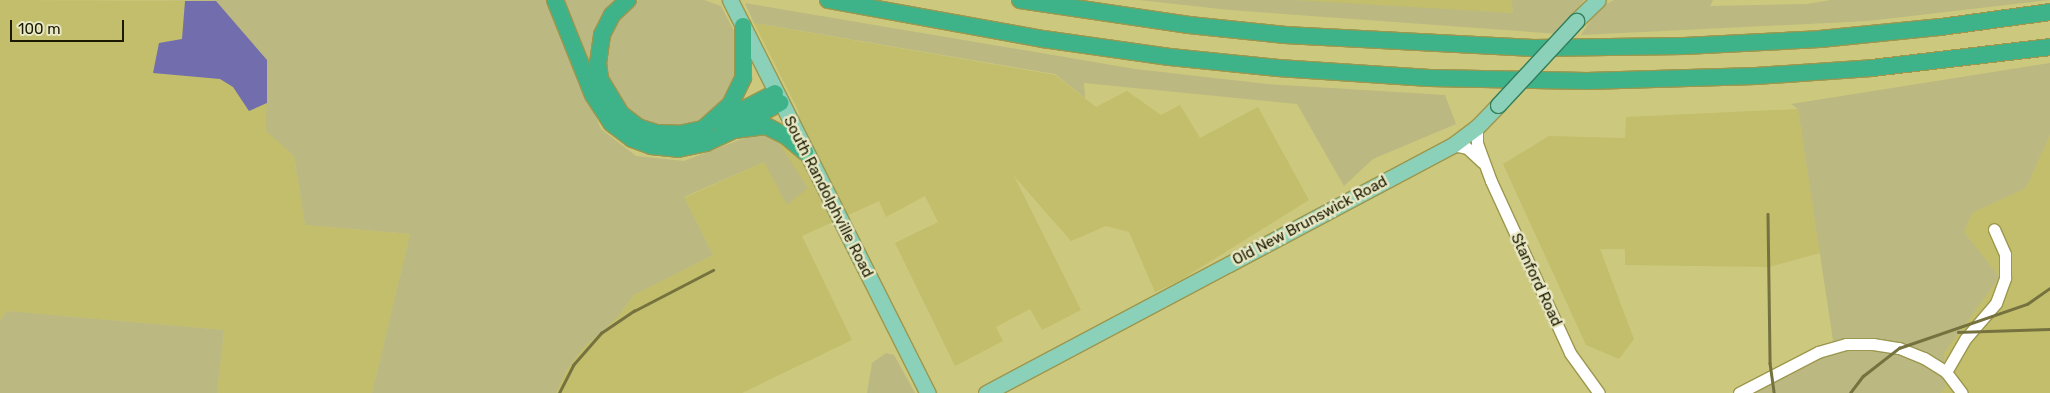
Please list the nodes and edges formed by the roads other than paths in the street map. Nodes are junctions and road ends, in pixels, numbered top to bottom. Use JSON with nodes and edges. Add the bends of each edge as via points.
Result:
{"nodes":[{"id":1,"x":555,"y":0,"type":"edge"},
{"id":2,"x":628,"y":0,"type":"edge"},
{"id":3,"x":730,"y":0,"type":"edge"},
{"id":4,"x":828,"y":0,"type":"edge"},
{"id":5,"x":1024,"y":0,"type":"edge"},
{"id":6,"x":1598,"y":0,"type":"edge"},
{"id":7,"x":2050,"y":12,"type":"edge"},
{"id":8,"x":743,"y":26,"type":"junction"},
{"id":9,"x":2050,"y":46,"type":"edge"},
{"id":10,"x":777,"y":98,"type":"junction"},
{"id":11,"x":1477,"y":127,"type":"junction"},
{"id":12,"x":703,"y":129,"type":"junction"},
{"id":13,"x":734,"y":130,"type":"junction"},
{"id":14,"x":1453,"y":145,"type":"junction"},
{"id":15,"x":804,"y":152,"type":"junction"},
{"id":16,"x":1482,"y":162,"type":"junction"},
{"id":17,"x":1994,"y":229,"type":"dead end"},
{"id":18,"x":1946,"y":372,"type":"junction"},
{"id":19,"x":928,"y":393,"type":"edge"},
{"id":20,"x":986,"y":393,"type":"edge"},
{"id":21,"x":1599,"y":393,"type":"edge"},
{"id":22,"x":1739,"y":393,"type":"edge"},
{"id":23,"x":1962,"y":393,"type":"edge"}],
"edges":[{"from":1,"to":13,"type":"highway","via":[[593,95],[611,123],[622,132],[651,146],[678,149],[706,143]]},
{"from":2,"to":12,"type":"highway","via":[[612,15],[599,45],[598,63],[604,91],[621,114],[648,130],[679,134]]},
{"from":3,"to":8,"type":"main road","name":"South Randolphville Road"},
{"from":4,"to":9,"type":"highway","via":[[1043,39],[1170,56],[1278,68],[1458,79],[1624,81],[1756,76],[1872,68]]},
{"from":5,"to":7,"type":"highway","via":[[1276,34],[1534,48],[1684,46],[1811,39],[1941,27]]},
{"from":6,"to":11,"type":"main road","name":"Old New Brunswick Road","bridge":true},
{"from":8,"to":10,"type":"main road","name":"South Randolphville Road"},
{"from":8,"to":12,"type":"highway","via":[[744,66],[739,89],[730,105]]},
{"from":10,"to":12,"type":"highway"},
{"from":10,"to":13,"type":"highway"},
{"from":10,"to":15,"type":"main road","name":"South Randolphville Road"},
{"from":11,"to":14,"type":"main road","name":"Old New Brunswick Road"},
{"from":11,"to":16,"type":"street","name":"Stanford Road"},
{"from":13,"to":15,"type":"highway","via":[[755,126],[774,129]]},
{"from":14,"to":16,"type":"street","name":"Stanford Road","via":[[1467,148]]},
{"from":14,"to":20,"type":"main road","name":"Old New Brunswick Road"},
{"from":15,"to":19,"type":"main road","name":"South Randolphville Road"},
{"from":16,"to":21,"type":"street","name":"Stanford Road","via":[[1570,353]]},
{"from":17,"to":18,"type":"street","via":[[2005,254],[2005,278],[1996,302],[1966,338]]},
{"from":18,"to":22,"type":"street","via":[[1899,348],[1846,344],[1818,352]]},
{"from":18,"to":23,"type":"street"}]}
